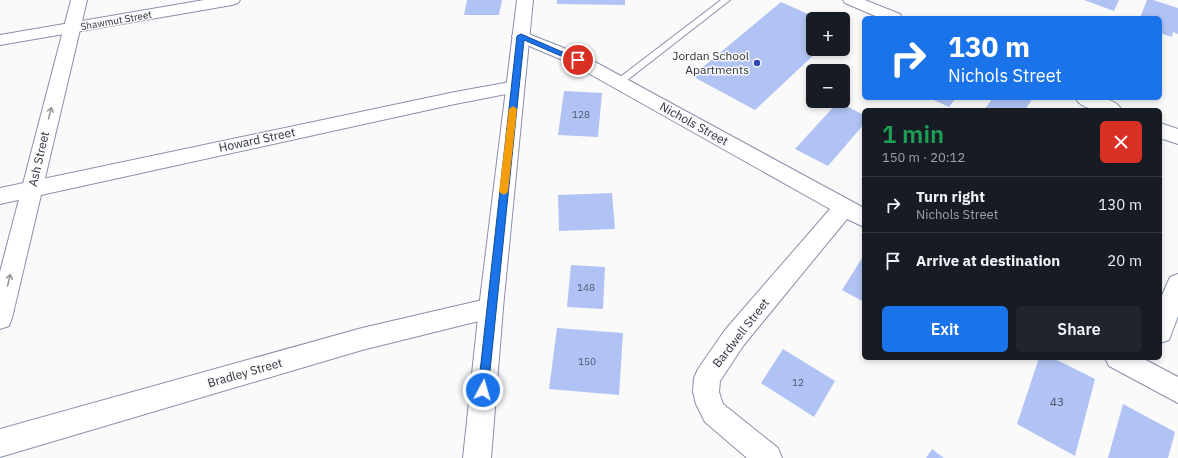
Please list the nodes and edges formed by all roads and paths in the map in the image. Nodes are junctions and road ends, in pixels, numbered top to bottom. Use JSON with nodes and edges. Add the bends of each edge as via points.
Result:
{"nodes":[{"id":1,"x":79,"y":0,"type":"edge"},
{"id":2,"x":232,"y":0,"type":"edge"},
{"id":3,"x":524,"y":0,"type":"edge"},
{"id":4,"x":726,"y":0,"type":"edge"},
{"id":5,"x":851,"y":0,"type":"edge"},
{"id":6,"x":889,"y":16,"type":"edge"},
{"id":7,"x":72,"y":28,"type":"junction"},
{"id":8,"x":521,"y":36,"type":"junction"},
{"id":9,"x":0,"y":40,"type":"edge"},
{"id":10,"x":618,"y":83,"type":"junction"},
{"id":11,"x":515,"y":87,"type":"junction"},
{"id":12,"x":1089,"y":100,"type":"edge"},
{"id":13,"x":1108,"y":108,"type":"edge"},
{"id":14,"x":1162,"y":131,"type":"edge"},
{"id":15,"x":1178,"y":137,"type":"edge"},
{"id":16,"x":32,"y":189,"type":"junction"},
{"id":17,"x":0,"y":196,"type":"edge"},
{"id":18,"x":854,"y":212,"type":"edge"},
{"id":19,"x":1178,"y":284,"type":"edge"},
{"id":20,"x":492,"y":308,"type":"junction"},
{"id":21,"x":0,"y":318,"type":"edge"},
{"id":22,"x":1162,"y":327,"type":"edge"},
{"id":23,"x":1126,"y":360,"type":"edge"},
{"id":24,"x":1147,"y":365,"type":"edge"},
{"id":25,"x":1178,"y":391,"type":"edge"},
{"id":26,"x":0,"y":443,"type":"edge"},
{"id":27,"x":477,"y":458,"type":"edge"},
{"id":28,"x":768,"y":458,"type":"edge"}],
"edges":[{"from":1,"to":7,"type":"street","name":"Ash Street"},
{"from":2,"to":7,"type":"street","name":"Shawmut Street"},
{"from":3,"to":8,"type":"street"},
{"from":4,"to":10,"type":"lane"},
{"from":5,"to":6,"type":"street"},
{"from":7,"to":9,"type":"street","name":"Shawmut Street"},
{"from":16,"to":7,"type":"street","name":"Ash Street","one_way":true},
{"from":8,"to":10,"type":"street","name":"Nichols Street","via":[[578,60]]},
{"from":8,"to":11,"type":"street"},
{"from":10,"to":18,"type":"street","name":"Nichols Street"},
{"from":11,"to":16,"type":"street","name":"Howard Street"},
{"from":11,"to":20,"type":"street"},
{"from":12,"to":13,"type":"street"},
{"from":14,"to":15,"type":"street"},
{"from":16,"to":17,"type":"street","name":"Howard Street"},
{"from":21,"to":16,"type":"street","name":"Ash Street","one_way":true},
{"from":18,"to":28,"type":"street","name":"Bardwell Street","via":[[734,338],[707,378],[706,392],[714,413]]},
{"from":19,"to":22,"type":"street"},
{"from":20,"to":26,"type":"street","name":"Bradley Street","via":[[362,339]]},
{"from":20,"to":27,"type":"street"},
{"from":23,"to":24,"type":"street"},
{"from":24,"to":25,"type":"street"}]}
